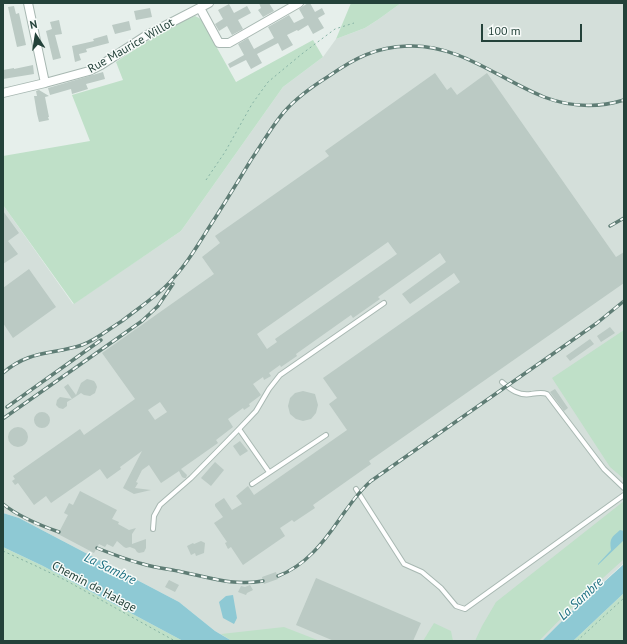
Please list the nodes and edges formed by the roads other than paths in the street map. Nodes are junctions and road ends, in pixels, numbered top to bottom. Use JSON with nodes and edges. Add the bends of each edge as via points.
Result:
{"nodes":[{"id":1,"x":28,"y":3,"type":"edge"},
{"id":2,"x":209,"y":3,"type":"edge"},
{"id":3,"x":299,"y":3,"type":"edge"},
{"id":4,"x":200,"y":8,"type":"junction"},
{"id":5,"x":45,"y":84,"type":"junction"},
{"id":6,"x":3,"y":93,"type":"edge"},
{"id":7,"x":384,"y":303,"type":"dead end"},
{"id":8,"x":502,"y":382,"type":"dead end"},
{"id":9,"x":239,"y":429,"type":"junction"},
{"id":10,"x":326,"y":436,"type":"dead end"},
{"id":11,"x":269,"y":472,"type":"junction"},
{"id":12,"x":252,"y":484,"type":"dead end"},
{"id":13,"x":624,"y":488,"type":"edge"},
{"id":14,"x":356,"y":489,"type":"dead end"},
{"id":15,"x":624,"y":495,"type":"edge"},
{"id":16,"x":153,"y":529,"type":"dead end"}],
"edges":[{"from":1,"to":5,"type":"street"},
{"from":2,"to":4,"type":"street","name":"Rue Maurice Willot"},
{"from":3,"to":4,"type":"street","via":[[229,43],[219,43]]},
{"from":4,"to":5,"type":"street","name":"Rue Maurice Willot","via":[[147,35],[89,72]]},
{"from":5,"to":6,"type":"street","name":"Rue Maurice Willot"},
{"from":7,"to":9,"type":"lane","via":[[280,375],[256,411]]},
{"from":8,"to":13,"type":"lane","via":[[521,394],[547,394],[604,469]]},
{"from":9,"to":11,"type":"lane"},
{"from":9,"to":16,"type":"lane","via":[[191,478],[160,505],[154,516]]},
{"from":10,"to":11,"type":"lane"},
{"from":11,"to":12,"type":"lane"},
{"from":14,"to":15,"type":"lane","via":[[404,564],[422,572],[441,588],[456,606],[465,609]]}]}
